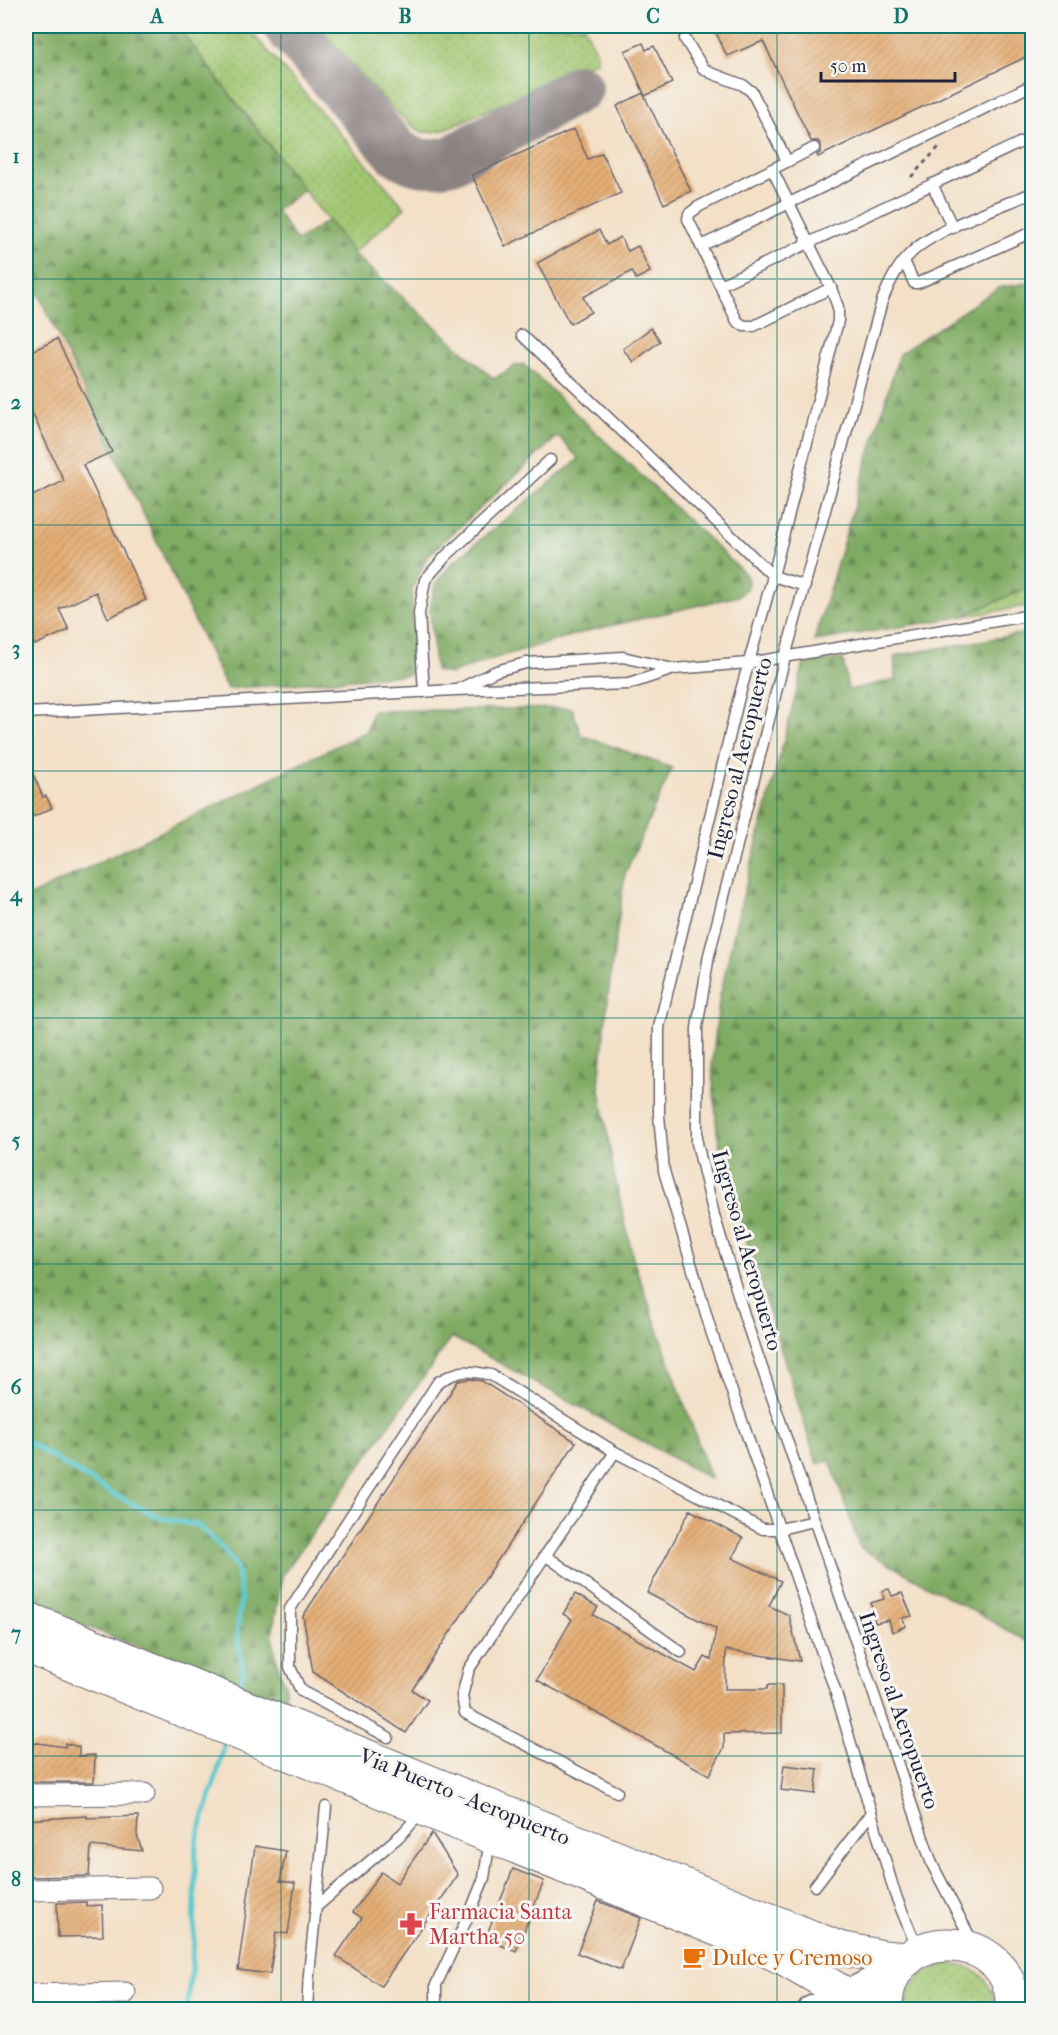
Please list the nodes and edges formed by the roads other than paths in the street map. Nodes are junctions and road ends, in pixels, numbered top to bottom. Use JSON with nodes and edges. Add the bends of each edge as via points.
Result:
{"nodes":[{"id":1,"x":685,"y":39,"type":"dead end"},
{"id":2,"x":1032,"y":85,"type":"edge"},
{"id":3,"x":1032,"y":137,"type":"edge"},
{"id":4,"x":814,"y":148,"type":"dead end"},
{"id":5,"x":788,"y":161,"type":"junction"},
{"id":6,"x":772,"y":169,"type":"junction"},
{"id":7,"x":932,"y":184,"type":"junction"},
{"id":8,"x":1032,"y":193,"type":"edge"},
{"id":9,"x":789,"y":203,"type":"junction"},
{"id":10,"x":952,"y":228,"type":"junction"},
{"id":11,"x":1032,"y":232,"type":"edge"},
{"id":12,"x":809,"y":243,"type":"junction"},
{"id":13,"x":701,"y":246,"type":"junction"},
{"id":14,"x":904,"y":261,"type":"junction"},
{"id":15,"x":720,"y":285,"type":"junction"},
{"id":16,"x":831,"y":288,"type":"junction"},
{"id":17,"x":522,"y":335,"type":"dead end"},
{"id":18,"x":550,"y":460,"type":"dead end"},
{"id":19,"x":773,"y":576,"type":"junction"},
{"id":20,"x":805,"y":586,"type":"junction"},
{"id":21,"x":1032,"y":615,"type":"edge"},
{"id":22,"x":784,"y":657,"type":"junction"},
{"id":23,"x":748,"y":663,"type":"junction"},
{"id":24,"x":674,"y":669,"type":"junction"},
{"id":25,"x":456,"y":690,"type":"junction"},
{"id":26,"x":424,"y":692,"type":"junction"},
{"id":27,"x":26,"y":713,"type":"edge"},
{"id":28,"x":615,"y":1452,"type":"junction"},
{"id":29,"x":814,"y":1521,"type":"junction"},
{"id":30,"x":780,"y":1529,"type":"junction"},
{"id":31,"x":545,"y":1556,"type":"junction"},
{"id":32,"x":26,"y":1618,"type":"edge"},
{"id":33,"x":26,"y":1646,"type":"edge"},
{"id":34,"x":681,"y":1652,"type":"dead end"},
{"id":35,"x":174,"y":1692,"type":"junction"},
{"id":36,"x":283,"y":1736,"type":"junction"},
{"id":37,"x":388,"y":1737,"type":"dead end"},
{"id":38,"x":617,"y":1792,"type":"dead end"},
{"id":39,"x":144,"y":1794,"type":"dead end"},
{"id":40,"x":26,"y":1795,"type":"edge"},
{"id":41,"x":326,"y":1807,"type":"dead end"},
{"id":42,"x":425,"y":1809,"type":"junction"},
{"id":43,"x":871,"y":1812,"type":"junction"},
{"id":44,"x":490,"y":1836,"type":"junction"},
{"id":45,"x":814,"y":1886,"type":"dead end"},
{"id":46,"x":150,"y":1888,"type":"dead end"},
{"id":47,"x":26,"y":1890,"type":"edge"},
{"id":48,"x":316,"y":1907,"type":"junction"},
{"id":49,"x":908,"y":1959,"type":"junction"},
{"id":50,"x":989,"y":1960,"type":"junction"},
{"id":51,"x":1032,"y":1973,"type":"edge"},
{"id":52,"x":125,"y":1993,"type":"dead end"},
{"id":53,"x":26,"y":1995,"type":"edge"},
{"id":54,"x":860,"y":2002,"type":"edge"},
{"id":55,"x":307,"y":2010,"type":"edge"},
{"id":56,"x":436,"y":2010,"type":"edge"},
{"id":57,"x":812,"y":2010,"type":"edge"},
{"id":58,"x":886,"y":2010,"type":"edge"},
{"id":59,"x":1012,"y":2010,"type":"edge"}],
"edges":[{"from":1,"to":5,"type":"lane","via":[[703,68],[752,92]]},
{"from":2,"to":9,"type":"lane"},
{"from":3,"to":7,"type":"lane"},
{"from":4,"to":5,"type":"lane"},
{"from":5,"to":6,"type":"lane"},
{"from":6,"to":9,"type":"lane"},
{"from":6,"to":13,"type":"lane","via":[[689,213],[689,224]]},
{"from":7,"to":10,"type":"lane"},
{"from":7,"to":12,"type":"lane"},
{"from":8,"to":10,"type":"lane","name":"Ingreso al Aeropuerto"},
{"from":9,"to":12,"type":"lane"},
{"from":9,"to":13,"type":"lane"},
{"from":10,"to":14,"type":"lane","name":"Ingreso al Aeropuerto","via":[[916,248]]},
{"from":11,"to":14,"type":"lane","via":[[918,283],[911,279]]},
{"from":12,"to":15,"type":"lane"},
{"from":12,"to":16,"type":"lane"},
{"from":13,"to":15,"type":"lane"},
{"from":14,"to":20,"type":"lane","name":"Ingreso al Aeropuerto","via":[[878,313]]},
{"from":15,"to":16,"type":"lane","via":[[737,321],[744,326],[754,326]]},
{"from":16,"to":19,"type":"lane","name":"Ingreso al Aeropuerto","via":[[838,321]]},
{"from":17,"to":19,"type":"lane"},
{"from":18,"to":26,"type":"lane","via":[[425,580],[419,613]]},
{"from":19,"to":20,"type":"lane"},
{"from":19,"to":23,"type":"lane","name":"Ingreso al Aeropuerto"},
{"from":20,"to":22,"type":"lane","name":"Ingreso al Aeropuerto"},
{"from":21,"to":22,"type":"lane"},
{"from":22,"to":23,"type":"lane"},
{"from":22,"to":29,"type":"lane","name":"Ingreso al Aeropuerto","via":[[709,955],[697,1028],[697,1143],[746,1321]]},
{"from":23,"to":24,"type":"lane"},
{"from":23,"to":30,"type":"lane","name":"Ingreso al Aeropuerto","via":[[659,1027],[659,1115],[664,1171],[681,1232]]},
{"from":24,"to":25,"type":"lane","via":[[629,684]]},
{"from":24,"to":25,"type":"lane","via":[[623,657],[526,663],[496,671]]},
{"from":25,"to":26,"type":"lane"},
{"from":26,"to":27,"type":"lane"},
{"from":28,"to":30,"type":"lane","via":[[764,1529]]},
{"from":28,"to":31,"type":"lane"},
{"from":28,"to":37,"type":"lane","via":[[491,1375],[456,1372],[438,1382],[290,1609],[290,1667],[301,1691]]},
{"from":29,"to":30,"type":"lane"},
{"from":29,"to":50,"type":"lane","name":"Ingreso al Aeropuerto","via":[[932,1864],[969,1938]]},
{"from":30,"to":43,"type":"lane","name":"Ingreso al Aeropuerto","via":[[836,1693]]},
{"from":31,"to":34,"type":"lane"},
{"from":31,"to":38,"type":"lane","via":[[469,1669],[462,1696],[465,1713]]},
{"from":32,"to":35,"type":"main road","name":"Via Puerto - Aeropuerto"},
{"from":33,"to":35,"type":"main road","name":"Via Puerto - Aeropuerto"},
{"from":35,"to":36,"type":"main road","name":"Via Puerto - Aeropuerto"},
{"from":36,"to":42,"type":"main road","name":"Via Puerto - Aeropuerto"},
{"from":36,"to":49,"type":"main road","name":"Via Puerto - Aeropuerto","via":[[839,1948]]},
{"from":39,"to":40,"type":"street"},
{"from":41,"to":48,"type":"lane"},
{"from":42,"to":44,"type":"main road","name":"Via Puerto - Aeropuerto"},
{"from":42,"to":48,"type":"lane","via":[[402,1834]]},
{"from":43,"to":45,"type":"lane"},
{"from":43,"to":49,"type":"lane","name":"Ingreso al Aeropuerto","via":[[895,1894],[914,1937]]},
{"from":44,"to":54,"type":"main road","name":"Via Puerto - Aeropuerto","via":[[760,1947]]},
{"from":44,"to":56,"type":"lane","via":[[484,1878],[436,1985]]},
{"from":46,"to":47,"type":"street"},
{"from":48,"to":55,"type":"lane"},
{"from":49,"to":50,"type":"main road","via":[[933,1946],[948,1944],[964,1946]]},
{"from":49,"to":54,"type":"main road"},
{"from":49,"to":58,"type":"main road","via":[[891,1983]]},
{"from":50,"to":51,"type":"main road"},
{"from":50,"to":59,"type":"main road","via":[[1009,1984]]},
{"from":52,"to":53,"type":"street"},
{"from":54,"to":57,"type":"main road"}]}
